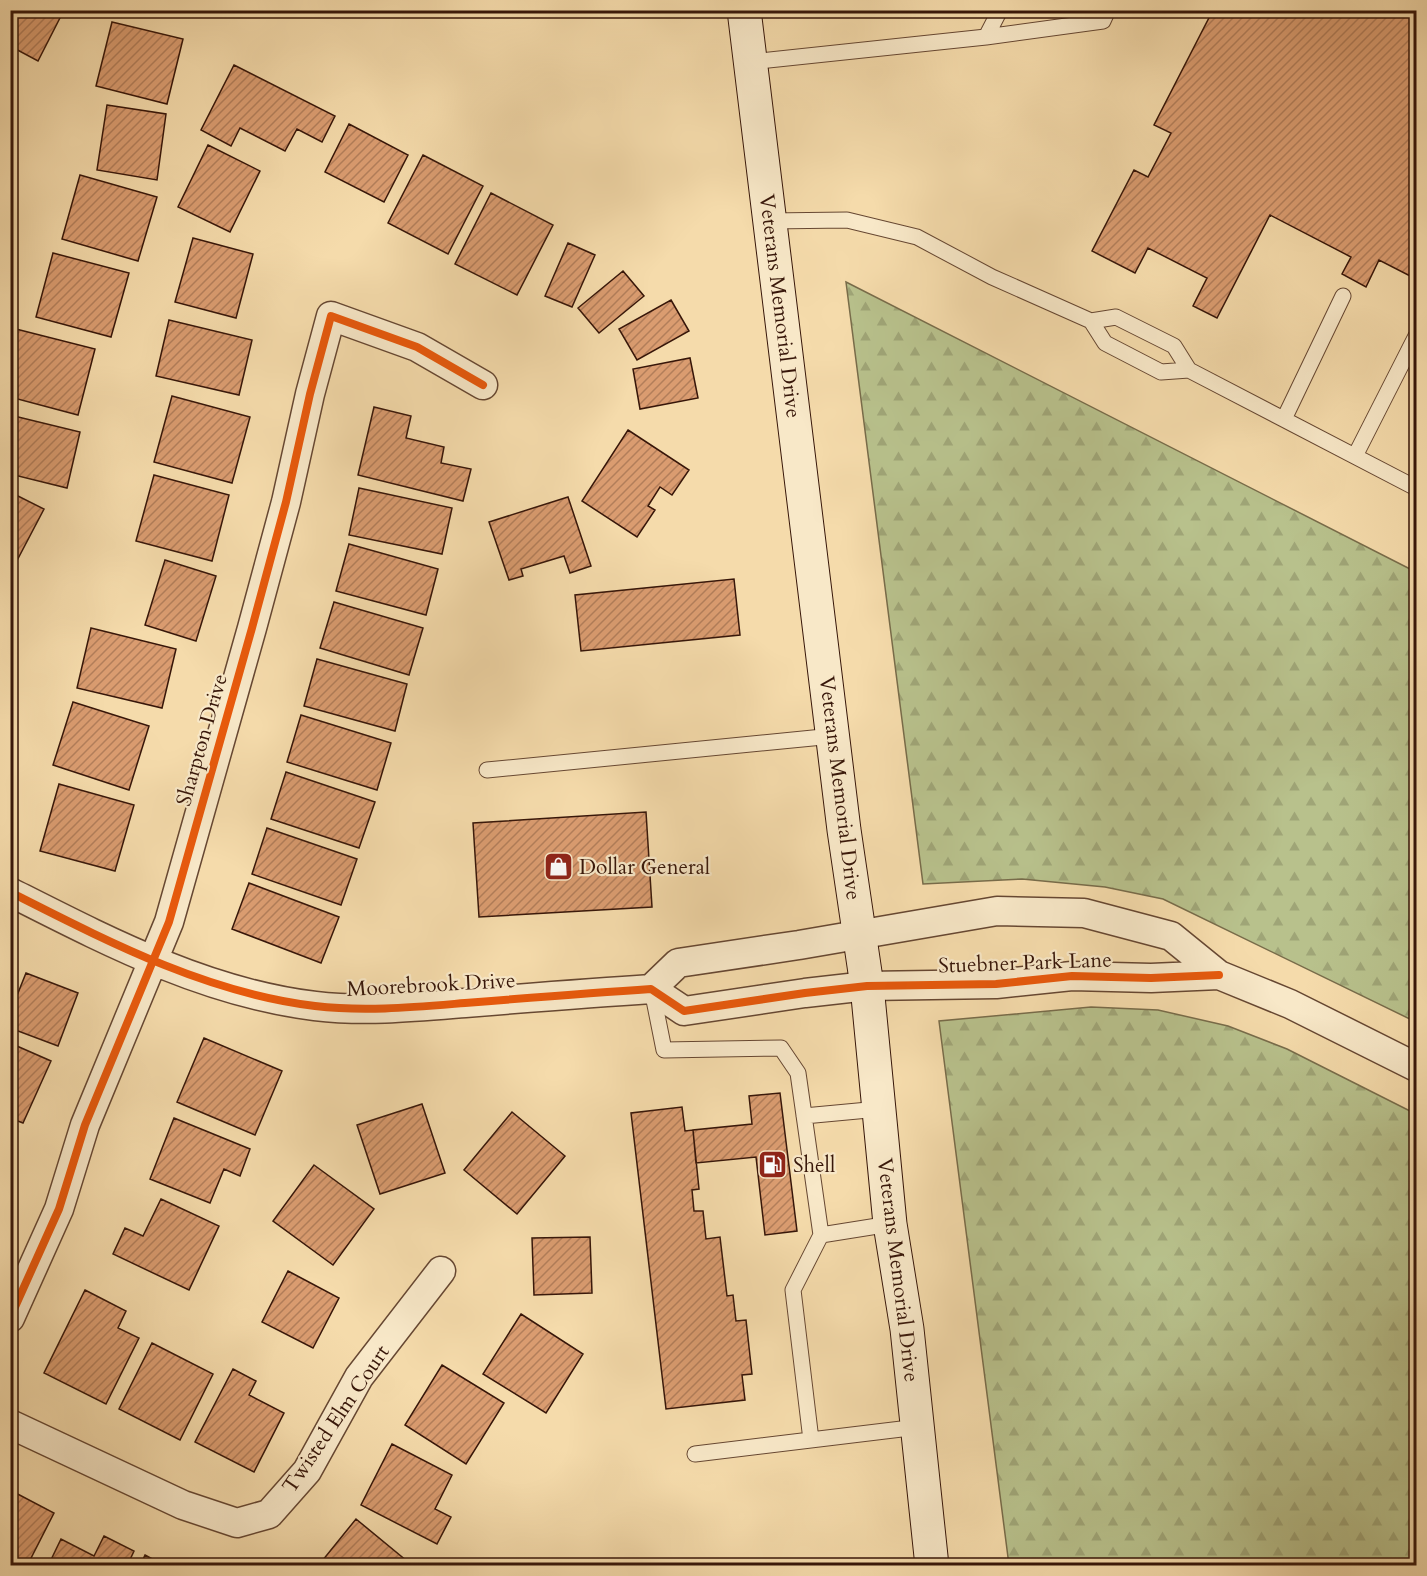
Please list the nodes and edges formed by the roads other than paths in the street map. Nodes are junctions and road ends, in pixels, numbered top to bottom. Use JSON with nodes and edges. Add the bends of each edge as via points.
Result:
{"nodes":[{"id":1,"x":744,"y":10,"type":"edge"},
{"id":2,"x":1000,"y":10,"type":"edge"},
{"id":3,"x":1106,"y":16,"type":"edge"},
{"id":4,"x":986,"y":37,"type":"junction"},
{"id":5,"x":750,"y":62,"type":"junction"},
{"id":6,"x":769,"y":221,"type":"junction"},
{"id":7,"x":1343,"y":296,"type":"dead end"},
{"id":8,"x":1091,"y":321,"type":"junction"},
{"id":9,"x":1416,"y":336,"type":"edge"},
{"id":10,"x":1189,"y":370,"type":"junction"},
{"id":11,"x":483,"y":385,"type":"dead end"},
{"id":12,"x":1284,"y":419,"type":"junction"},
{"id":13,"x":1355,"y":456,"type":"junction"},
{"id":14,"x":1416,"y":488,"type":"edge"},
{"id":15,"x":833,"y":736,"type":"junction"},
{"id":16,"x":487,"y":770,"type":"dead end"},
{"id":17,"x":10,"y":892,"type":"edge"},
{"id":18,"x":860,"y":934,"type":"junction"},
{"id":19,"x":153,"y":960,"type":"junction"},
{"id":20,"x":1219,"y":975,"type":"junction"},
{"id":21,"x":867,"y":986,"type":"junction"},
{"id":22,"x":651,"y":989,"type":"junction"},
{"id":23,"x":1416,"y":1067,"type":"edge"},
{"id":24,"x":879,"y":1109,"type":"junction"},
{"id":25,"x":804,"y":1116,"type":"junction"},
{"id":26,"x":890,"y":1224,"type":"junction"},
{"id":27,"x":821,"y":1235,"type":"junction"},
{"id":28,"x":441,"y":1270,"type":"dead end"},
{"id":29,"x":10,"y":1318,"type":"edge"},
{"id":30,"x":10,"y":1424,"type":"edge"},
{"id":31,"x":918,"y":1427,"type":"junction"},
{"id":32,"x":811,"y":1440,"type":"junction"},
{"id":33,"x":695,"y":1454,"type":"dead end"},
{"id":34,"x":932,"y":1566,"type":"edge"}],
"edges":[{"from":1,"to":5,"type":"main road","name":"Veterans Memorial Drive"},
{"from":2,"to":4,"type":"lane"},
{"from":3,"to":4,"type":"lane"},
{"from":4,"to":5,"type":"lane"},
{"from":5,"to":6,"type":"main road","name":"Veterans Memorial Drive"},
{"from":6,"to":8,"type":"lane","via":[[847,220],[917,237],[992,278]]},
{"from":6,"to":15,"type":"main road","name":"Veterans Memorial Drive"},
{"from":7,"to":12,"type":"lane"},
{"from":8,"to":10,"type":"lane","via":[[1105,343],[1161,372]]},
{"from":8,"to":10,"type":"lane","via":[[1116,317],[1174,346]]},
{"from":9,"to":13,"type":"lane"},
{"from":10,"to":12,"type":"lane"},
{"from":11,"to":19,"type":"street","name":"Sharpton Drive","via":[[417,347],[332,316],[249,640],[169,922]]},
{"from":12,"to":13,"type":"lane"},
{"from":13,"to":14,"type":"lane"},
{"from":15,"to":16,"type":"lane"},
{"from":15,"to":18,"type":"main road","name":"Veterans Memorial Drive"},
{"from":17,"to":19,"type":"street","name":"Moorebrook Drive"},
{"from":18,"to":20,"type":"street","name":"Stuebner Park Lane","via":[[997,911],[1084,913],[1171,936]]},
{"from":18,"to":21,"type":"main road","name":"Veterans Memorial Drive"},
{"from":18,"to":22,"type":"street","via":[[678,963]]},
{"from":19,"to":22,"type":"street","name":"Moorebrook Drive","via":[[198,978],[274,999],[360,1009]]},
{"from":19,"to":29,"type":"street","name":"Sharpton Drive","via":[[86,1125],[59,1209]]},
{"from":20,"to":21,"type":"street","name":"Stuebner Park Lane","via":[[1072,976],[996,984]]},
{"from":20,"to":23,"type":"street","name":"Stuebner Park Lane","via":[[1290,1004]]},
{"from":21,"to":22,"type":"street","via":[[684,1011]]},
{"from":21,"to":24,"type":"main road","name":"Veterans Memorial Drive"},
{"from":22,"to":25,"type":"lane","via":[[664,1050],[781,1048],[798,1073]]},
{"from":24,"to":25,"type":"lane"},
{"from":24,"to":26,"type":"main road","name":"Veterans Memorial Drive"},
{"from":25,"to":27,"type":"lane"},
{"from":26,"to":27,"type":"lane"},
{"from":26,"to":31,"type":"main road","name":"Veterans Memorial Drive"},
{"from":27,"to":32,"type":"lane","via":[[793,1290]]},
{"from":28,"to":30,"type":"street","name":"Twisted Elm Court","via":[[359,1377],[307,1471],[269,1514],[237,1523],[183,1505]]},
{"from":31,"to":32,"type":"lane"},
{"from":31,"to":34,"type":"main road","name":"Veterans Memorial Drive"},
{"from":32,"to":33,"type":"lane"}]}
